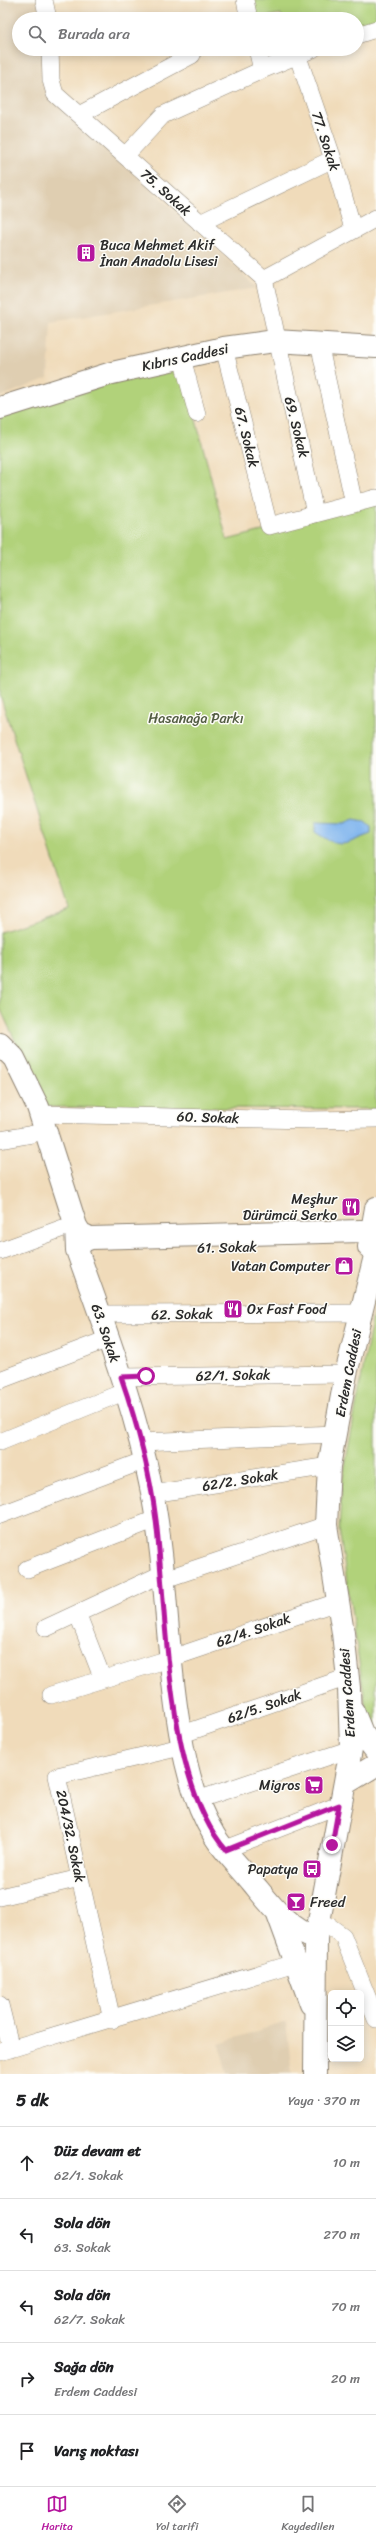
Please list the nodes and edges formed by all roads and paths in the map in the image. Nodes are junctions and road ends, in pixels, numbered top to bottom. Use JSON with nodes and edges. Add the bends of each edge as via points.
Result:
{"nodes":[{"id":1,"x":44,"y":0,"type":"edge"},
{"id":2,"x":245,"y":0,"type":"edge"},
{"id":3,"x":47,"y":12,"type":"edge"},
{"id":4,"x":248,"y":12,"type":"edge"},
{"id":5,"x":376,"y":29,"type":"edge"},
{"id":6,"x":364,"y":33,"type":"edge"},
{"id":7,"x":50,"y":56,"type":"edge"},
{"id":8,"x":190,"y":56,"type":"edge"},
{"id":9,"x":259,"y":56,"type":"edge"},
{"id":10,"x":293,"y":56,"type":"edge"},
{"id":11,"x":298,"y":56,"type":"edge"},
{"id":12,"x":262,"y":70,"type":"junction"},
{"id":13,"x":78,"y":115,"type":"junction"},
{"id":14,"x":125,"y":156,"type":"junction"},
{"id":15,"x":333,"y":159,"type":"junction"},
{"id":16,"x":376,"y":218,"type":"edge"},
{"id":17,"x":200,"y":223,"type":"junction"},
{"id":18,"x":353,"y":229,"type":"junction"},
{"id":19,"x":264,"y":280,"type":"junction"},
{"id":20,"x":275,"y":341,"type":"junction"},
{"id":21,"x":319,"y":342,"type":"junction"},
{"id":22,"x":376,"y":347,"type":"edge"},
{"id":23,"x":224,"y":348,"type":"junction"},
{"id":24,"x":182,"y":358,"type":"junction"},
{"id":25,"x":0,"y":408,"type":"edge"},
{"id":26,"x":197,"y":414,"type":"dead end"},
{"id":27,"x":376,"y":498,"type":"edge"},
{"id":28,"x":354,"y":504,"type":"junction"},
{"id":29,"x":315,"y":513,"type":"junction"},
{"id":30,"x":0,"y":1045,"type":"edge"},
{"id":31,"x":376,"y":1119,"type":"edge"},
{"id":32,"x":33,"y":1121,"type":"junction"},
{"id":33,"x":0,"y":1140,"type":"edge"},
{"id":34,"x":376,"y":1208,"type":"edge"},
{"id":35,"x":77,"y":1235,"type":"junction"},
{"id":36,"x":374,"y":1240,"type":"edge"},
{"id":37,"x":0,"y":1251,"type":"edge"},
{"id":38,"x":360,"y":1313,"type":"junction"},
{"id":39,"x":100,"y":1314,"type":"junction"},
{"id":40,"x":108,"y":1339,"type":"junction"},
{"id":41,"x":346,"y":1374,"type":"junction"},
{"id":42,"x":0,"y":1380,"type":"edge"},
{"id":43,"x":124,"y":1384,"type":"junction"},
{"id":44,"x":336,"y":1434,"type":"junction"},
{"id":45,"x":0,"y":1442,"type":"edge"},
{"id":46,"x":143,"y":1451,"type":"junction"},
{"id":47,"x":329,"y":1466,"type":"junction"},
{"id":48,"x":152,"y":1494,"type":"junction"},
{"id":49,"x":0,"y":1515,"type":"edge"},
{"id":50,"x":156,"y":1519,"type":"junction"},
{"id":51,"x":326,"y":1525,"type":"junction"},
{"id":52,"x":27,"y":1569,"type":"dead end"},
{"id":53,"x":162,"y":1577,"type":"junction"},
{"id":54,"x":337,"y":1602,"type":"junction"},
{"id":55,"x":78,"y":1614,"type":"junction"},
{"id":56,"x":46,"y":1628,"type":"dead end"},
{"id":57,"x":169,"y":1659,"type":"junction"},
{"id":58,"x":102,"y":1677,"type":"junction"},
{"id":59,"x":348,"y":1683,"type":"junction"},
{"id":60,"x":51,"y":1695,"type":"dead end"},
{"id":61,"x":181,"y":1741,"type":"junction"},
{"id":62,"x":351,"y":1749,"type":"junction"},
{"id":63,"x":376,"y":1752,"type":"edge"},
{"id":64,"x":376,"y":1765,"type":"edge"},
{"id":65,"x":346,"y":1783,"type":"junction"},
{"id":66,"x":197,"y":1800,"type":"junction"},
{"id":67,"x":339,"y":1805,"type":"junction"},
{"id":68,"x":226,"y":1850,"type":"junction"},
{"id":69,"x":80,"y":1878,"type":"junction"},
{"id":70,"x":0,"y":1897,"type":"edge"},
{"id":71,"x":277,"y":1913,"type":"junction"},
{"id":72,"x":318,"y":1928,"type":"junction"},
{"id":73,"x":295,"y":1963,"type":"junction"},
{"id":74,"x":0,"y":2005,"type":"edge"},
{"id":75,"x":315,"y":2015,"type":"junction"},
{"id":76,"x":376,"y":2019,"type":"edge"},
{"id":77,"x":112,"y":2020,"type":"junction"},
{"id":78,"x":6,"y":2051,"type":"edge"},
{"id":79,"x":315,"y":2074,"type":"edge"}],
"edges":[{"from":1,"to":3,"type":"street"},
{"from":2,"to":4,"type":"street"},
{"from":5,"to":6,"type":"street"},
{"from":7,"to":13,"type":"street","name":"75. Sokak","via":[[52,88],[55,94]]},
{"from":8,"to":13,"type":"street"},
{"from":9,"to":12,"type":"street"},
{"from":10,"to":12,"type":"street"},
{"from":11,"to":15,"type":"street","name":"77. Sokak"},
{"from":12,"to":14,"type":"street","via":[[163,115]]},
{"from":13,"to":14,"type":"street","name":"75. Sokak"},
{"from":14,"to":17,"type":"street","name":"75. Sokak"},
{"from":15,"to":17,"type":"street"},
{"from":15,"to":18,"type":"street","name":"77. Sokak"},
{"from":16,"to":18,"type":"street"},
{"from":17,"to":19,"type":"street","name":"75. Sokak"},
{"from":18,"to":19,"type":"street"},
{"from":19,"to":20,"type":"street"},
{"from":20,"to":21,"type":"main road","name":"Kıbrıs Caddesi"},
{"from":20,"to":23,"type":"main road","name":"Kıbrıs Caddesi"},
{"from":20,"to":29,"type":"street","name":"69. Sokak","via":[[309,475]]},
{"from":21,"to":22,"type":"main road","name":"Kıbrıs Caddesi"},
{"from":21,"to":28,"type":"street"},
{"from":23,"to":24,"type":"main road","name":"Kıbrıs Caddesi"},
{"from":23,"to":29,"type":"street","name":"67. Sokak","via":[[270,526]]},
{"from":24,"to":25,"type":"main road","name":"Kıbrıs Caddesi","via":[[112,373]]},
{"from":24,"to":26,"type":"street"},
{"from":27,"to":28,"type":"street"},
{"from":28,"to":29,"type":"street"},
{"from":30,"to":32,"type":"main road","name":"63. Sokak","via":[[5,1066]]},
{"from":31,"to":32,"type":"street","name":"60. Sokak"},
{"from":32,"to":33,"type":"street","name":"60. Sokak"},
{"from":32,"to":35,"type":"main road","name":"63. Sokak"},
{"from":34,"to":36,"type":"main road","name":"Erdem Caddesi"},
{"from":35,"to":36,"type":"main road","name":"61. Sokak"},
{"from":35,"to":37,"type":"street"},
{"from":35,"to":39,"type":"main road","name":"63. Sokak"},
{"from":36,"to":38,"type":"main road","name":"Erdem Caddesi","via":[[368,1290]]},
{"from":38,"to":39,"type":"street","name":"62. Sokak"},
{"from":38,"to":41,"type":"main road","name":"Erdem Caddesi"},
{"from":39,"to":40,"type":"main road","name":"63. Sokak"},
{"from":40,"to":42,"type":"street"},
{"from":40,"to":43,"type":"main road","name":"63. Sokak"},
{"from":41,"to":43,"type":"street","name":"62/1. Sokak"},
{"from":41,"to":44,"type":"main road","name":"Erdem Caddesi"},
{"from":43,"to":45,"type":"street"},
{"from":43,"to":46,"type":"main road","name":"63. Sokak"},
{"from":44,"to":46,"type":"street"},
{"from":44,"to":47,"type":"main road","name":"Erdem Caddesi"},
{"from":46,"to":48,"type":"main road","name":"63. Sokak"},
{"from":46,"to":49,"type":"street"},
{"from":47,"to":48,"type":"street","name":"62/2. Sokak"},
{"from":47,"to":51,"type":"main road","name":"Erdem Caddesi"},
{"from":48,"to":50,"type":"main road","name":"63. Sokak"},
{"from":50,"to":52,"type":"street"},
{"from":50,"to":53,"type":"main road","name":"63. Sokak"},
{"from":51,"to":53,"type":"street"},
{"from":51,"to":54,"type":"main road","name":"Erdem Caddesi"},
{"from":53,"to":55,"type":"street"},
{"from":53,"to":57,"type":"main road","name":"63. Sokak"},
{"from":54,"to":57,"type":"street","name":"62/4. Sokak"},
{"from":54,"to":59,"type":"main road","name":"Erdem Caddesi"},
{"from":55,"to":56,"type":"street"},
{"from":55,"to":58,"type":"street"},
{"from":57,"to":58,"type":"street","name":"62/4. Sokak"},
{"from":57,"to":61,"type":"main road","name":"63. Sokak"},
{"from":58,"to":60,"type":"street","name":"62/4. Sokak"},
{"from":59,"to":61,"type":"street","name":"62/5. Sokak"},
{"from":59,"to":62,"type":"main road","name":"Erdem Caddesi"},
{"from":59,"to":63,"type":"main road","via":[[354,1718]]},
{"from":61,"to":66,"type":"main road","name":"63. Sokak"},
{"from":61,"to":69,"type":"street","name":"204/32. Sokak","via":[[57,1776]]},
{"from":62,"to":63,"type":"main road"},
{"from":62,"to":65,"type":"main road","name":"Erdem Caddesi"},
{"from":62,"to":66,"type":"street"},
{"from":64,"to":65,"type":"main road"},
{"from":65,"to":67,"type":"main road","name":"Erdem Caddesi"},
{"from":66,"to":68,"type":"main road","name":"63. Sokak","via":[[214,1836]]},
{"from":67,"to":68,"type":"street"},
{"from":67,"to":72,"type":"main road","name":"Erdem Caddesi"},
{"from":68,"to":71,"type":"main road","name":"63. Sokak"},
{"from":69,"to":70,"type":"street"},
{"from":69,"to":77,"type":"street","name":"204/32. Sokak"},
{"from":71,"to":72,"type":"main road","via":[[300,1933]]},
{"from":71,"to":73,"type":"main road"},
{"from":72,"to":75,"type":"main road","name":"Erdem Caddesi"},
{"from":72,"to":76,"type":"street","via":[[343,1936]]},
{"from":73,"to":75,"type":"main road"},
{"from":73,"to":77,"type":"street"},
{"from":74,"to":78,"type":"street"},
{"from":75,"to":79,"type":"main road","name":"Erdem Caddesi"},
{"from":77,"to":78,"type":"street"}]}
